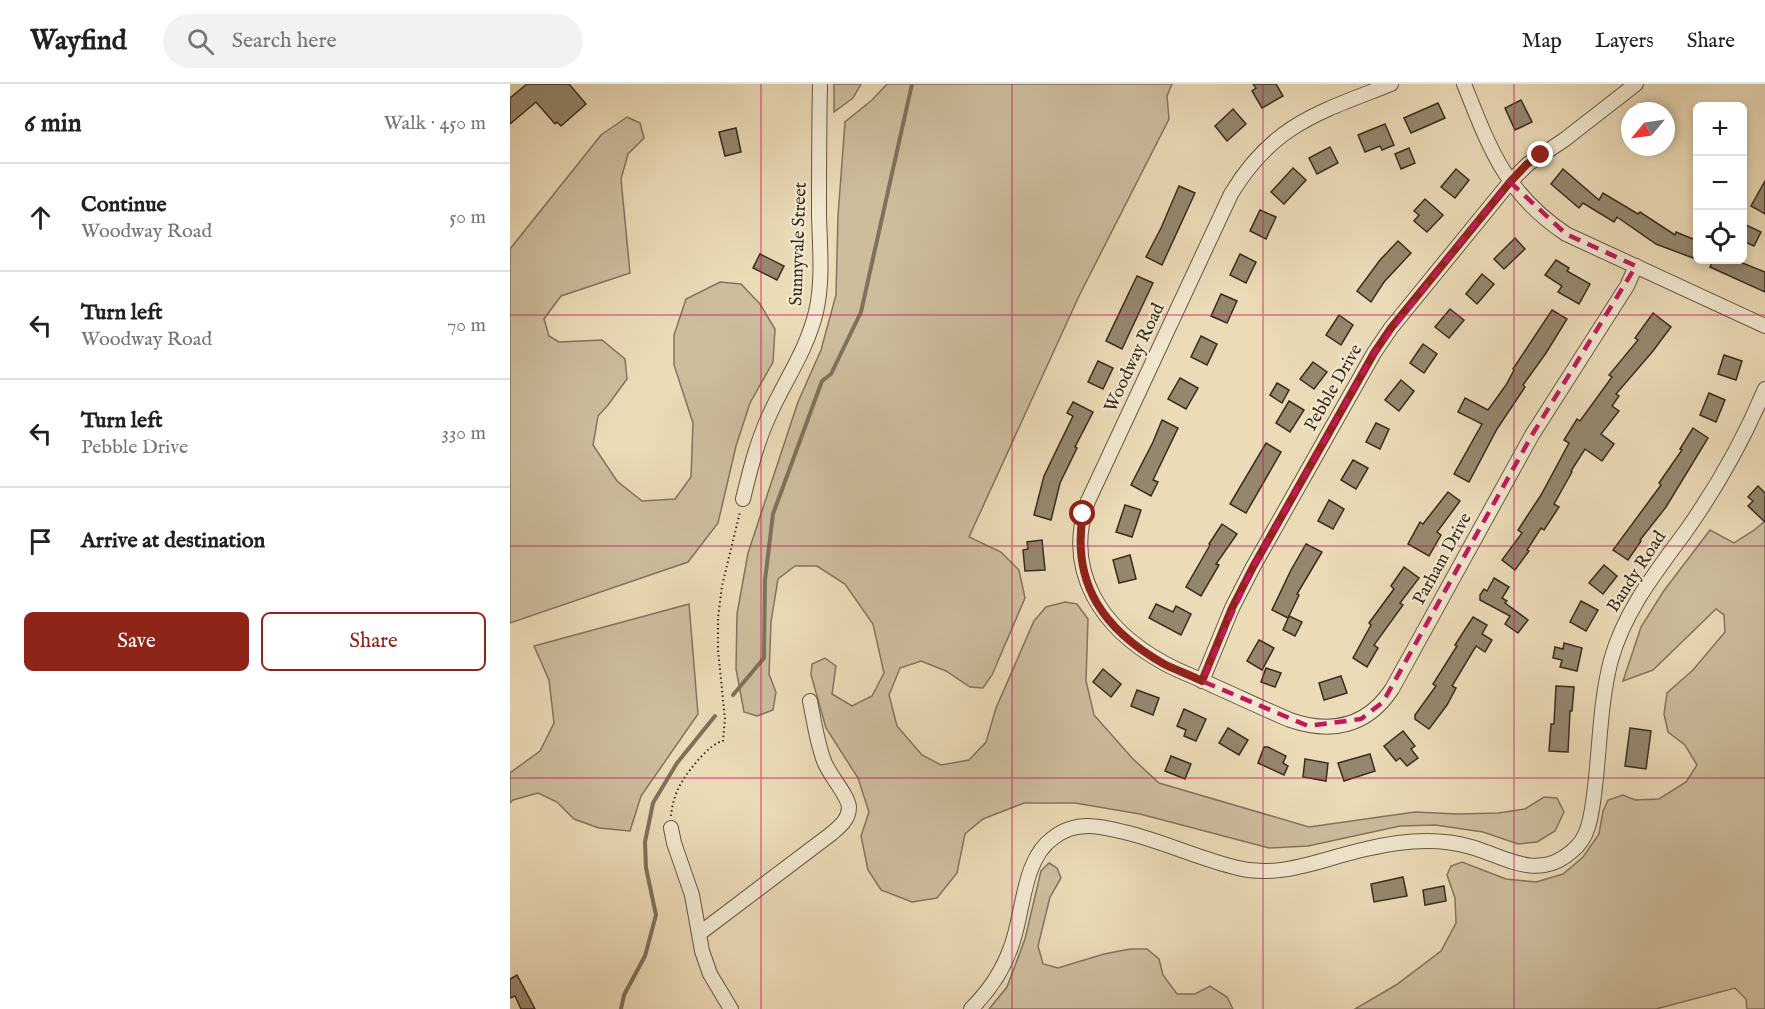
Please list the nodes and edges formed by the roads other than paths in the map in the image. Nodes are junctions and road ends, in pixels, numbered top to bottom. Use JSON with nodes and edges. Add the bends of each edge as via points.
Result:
{"nodes":[{"id":1,"x":820,"y":84,"type":"edge"},
{"id":2,"x":1391,"y":84,"type":"edge"},
{"id":3,"x":1464,"y":84,"type":"edge"},
{"id":4,"x":1636,"y":84,"type":"edge"},
{"id":5,"x":1510,"y":182,"type":"junction"},
{"id":6,"x":1636,"y":266,"type":"junction"},
{"id":7,"x":1765,"y":326,"type":"edge"},
{"id":8,"x":1765,"y":389,"type":"edge"},
{"id":9,"x":743,"y":498,"type":"road end"},
{"id":10,"x":1202,"y":681,"type":"junction"},
{"id":11,"x":810,"y":701,"type":"dead end"},
{"id":12,"x":671,"y":828,"type":"road end"},
{"id":13,"x":700,"y":933,"type":"junction"},
{"id":14,"x":731,"y":1009,"type":"edge"},
{"id":15,"x":971,"y":1009,"type":"edge"}],
"edges":[{"from":1,"to":9,"type":"street","name":"Sunnyvale Street","via":[[819,294],[802,352],[759,440]]},
{"from":2,"to":10,"type":"street","name":"Woodway Road","via":[[1289,129],[1243,174],[1083,514],[1080,553],[1087,585],[1099,607],[1110,622],[1146,652]]},
{"from":3,"to":5,"type":"street","via":[[1485,137]]},
{"from":4,"to":5,"type":"street","name":"Pebble Drive","via":[[1527,164]]},
{"from":5,"to":6,"type":"street","via":[[1525,201],[1566,234]]},
{"from":5,"to":10,"type":"street","name":"Pebble Drive","via":[[1374,353],[1253,567]]},
{"from":6,"to":7,"type":"street"},
{"from":6,"to":10,"type":"street","name":"Parham Drive","via":[[1532,435],[1392,689],[1373,712],[1340,725],[1308,726]]},
{"from":8,"to":15,"type":"street","name":"Bandy Road","via":[[1708,497],[1624,621],[1610,664],[1588,828],[1572,852],[1561,860],[1525,866],[1470,847],[1431,841],[1368,848],[1292,869],[1257,871],[1137,835],[1077,827],[1052,838],[1035,858],[1011,948],[988,989]]},
{"from":11,"to":13,"type":"street","via":[[819,746],[832,778],[847,799],[848,816],[831,834]]},
{"from":12,"to":13,"type":"street"},
{"from":13,"to":14,"type":"street","via":[[711,974]]}]}
